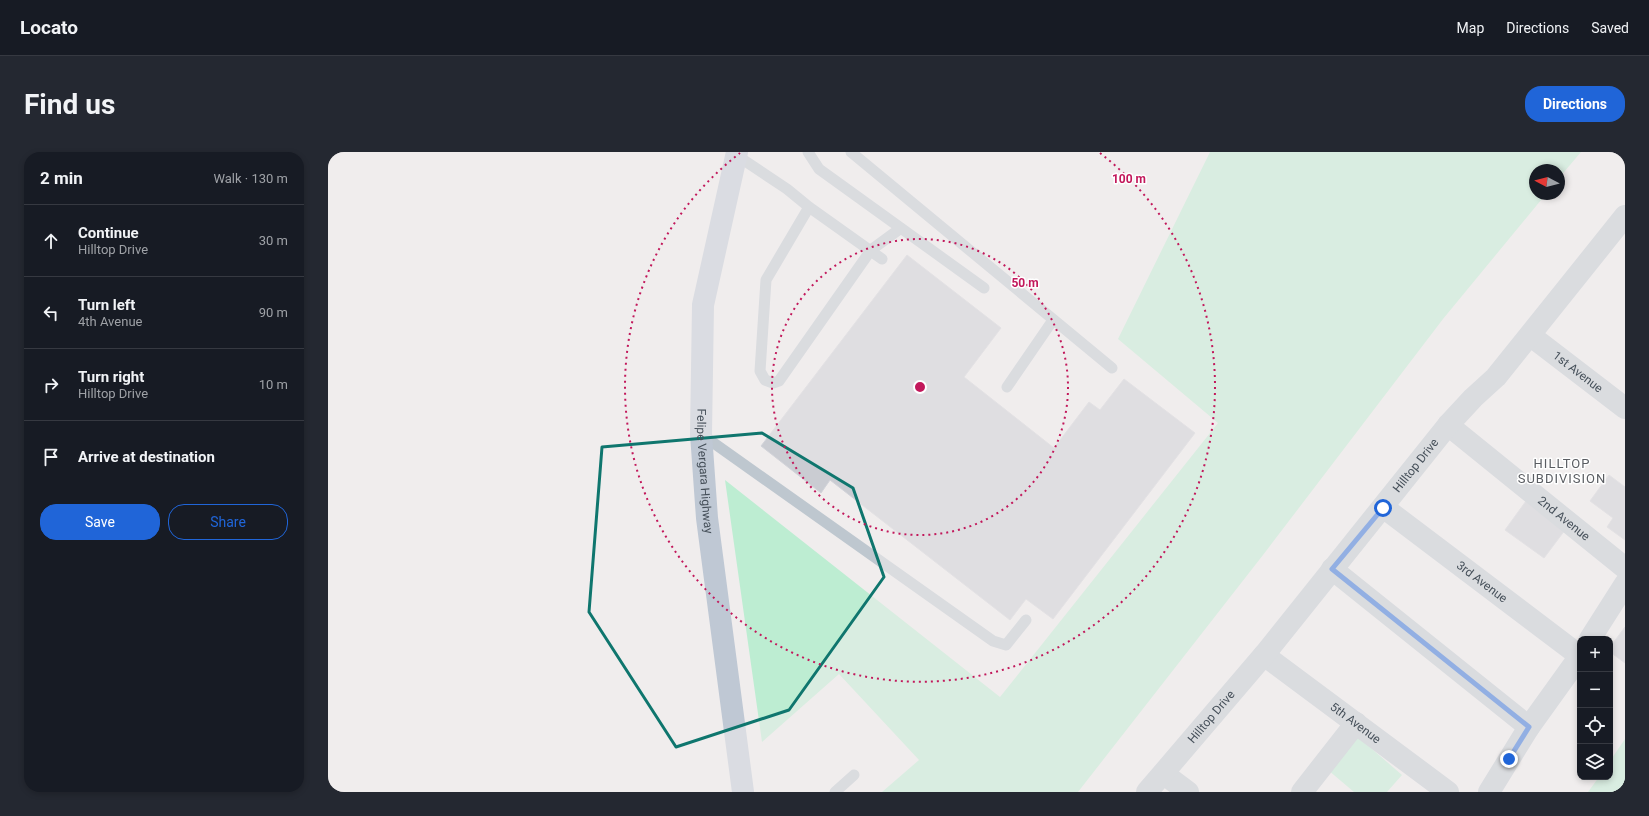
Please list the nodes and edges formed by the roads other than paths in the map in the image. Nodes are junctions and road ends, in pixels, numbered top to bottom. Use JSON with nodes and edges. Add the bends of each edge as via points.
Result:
{"nodes":[{"id":1,"x":808,"y":152,"type":"edge"},
{"id":2,"x":851,"y":152,"type":"edge"},
{"id":3,"x":737,"y":153,"type":"edge"},
{"id":4,"x":809,"y":207,"type":"junction"},
{"id":5,"x":1625,"y":216,"type":"edge"},
{"id":6,"x":901,"y":228,"type":"junction"},
{"id":7,"x":870,"y":250,"type":"junction"},
{"id":8,"x":882,"y":258,"type":"dead end"},
{"id":9,"x":984,"y":288,"type":"dead end"},
{"id":10,"x":1053,"y":320,"type":"junction"},
{"id":11,"x":1531,"y":336,"type":"junction"},
{"id":12,"x":1112,"y":368,"type":"dead end"},
{"id":13,"x":1007,"y":387,"type":"dead end"},
{"id":14,"x":1625,"y":408,"type":"edge"},
{"id":15,"x":1448,"y":425,"type":"junction"},
{"id":16,"x":701,"y":434,"type":"junction"},
{"id":17,"x":1383,"y":508,"type":"junction"},
{"id":18,"x":1625,"y":568,"type":"edge"},
{"id":19,"x":1332,"y":569,"type":"junction"},
{"id":20,"x":1625,"y":584,"type":"edge"},
{"id":21,"x":1026,"y":620,"type":"dead end"},
{"id":22,"x":1592,"y":636,"type":"edge"},
{"id":23,"x":1577,"y":654,"type":"edge"},
{"id":24,"x":1264,"y":655,"type":"junction"},
{"id":25,"x":1577,"y":660,"type":"edge"},
{"id":26,"x":1356,"y":723,"type":"junction"},
{"id":27,"x":1529,"y":727,"type":"junction"},
{"id":28,"x":1164,"y":774,"type":"junction"},
{"id":29,"x":854,"y":775,"type":"dead end"},
{"id":30,"x":743,"y":792,"type":"edge"},
{"id":31,"x":835,"y":792,"type":"edge"},
{"id":32,"x":1147,"y":792,"type":"edge"},
{"id":33,"x":1188,"y":792,"type":"edge"},
{"id":34,"x":1302,"y":792,"type":"edge"},
{"id":35,"x":1448,"y":792,"type":"edge"},
{"id":36,"x":1489,"y":792,"type":"edge"}],
"edges":[{"from":1,"to":6,"type":"lane","via":[[819,169]]},
{"from":2,"to":10,"type":"lane"},
{"from":3,"to":4,"type":"lane"},
{"from":3,"to":16,"type":"street","name":"Felipe Vergara Highway","via":[[703,305]]},
{"from":4,"to":7,"type":"lane"},
{"from":4,"to":7,"type":"lane","via":[[766,280],[760,371],[765,380],[773,383],[779,381]]},
{"from":5,"to":11,"type":"street","name":"Hilltop Drive"},
{"from":6,"to":7,"type":"lane"},
{"from":6,"to":9,"type":"lane"},
{"from":7,"to":8,"type":"lane"},
{"from":10,"to":12,"type":"lane"},
{"from":10,"to":13,"type":"lane"},
{"from":11,"to":14,"type":"street","name":"1st Avenue"},
{"from":11,"to":15,"type":"street","name":"Hilltop Drive","via":[[1496,377]]},
{"from":15,"to":17,"type":"street","name":"Hilltop Drive"},
{"from":15,"to":18,"type":"street","name":"2nd Avenue"},
{"from":16,"to":21,"type":"lane","via":[[993,641],[1006,645]]},
{"from":16,"to":30,"type":"street","name":"Felipe Vergara Highway","via":[[707,518]]},
{"from":17,"to":19,"type":"street","name":"Hilltop Drive"},
{"from":17,"to":23,"type":"street","name":"3rd Avenue"},
{"from":19,"to":24,"type":"street","name":"Hilltop Drive"},
{"from":19,"to":27,"type":"street"},
{"from":20,"to":22,"type":"street"},
{"from":24,"to":26,"type":"street","name":"5th Avenue"},
{"from":24,"to":28,"type":"street","name":"Hilltop Drive"},
{"from":25,"to":27,"type":"street"},
{"from":26,"to":34,"type":"street"},
{"from":26,"to":35,"type":"street","name":"5th Avenue"},
{"from":27,"to":36,"type":"street"},
{"from":28,"to":32,"type":"street","name":"Hilltop Drive"},
{"from":28,"to":33,"type":"street"},
{"from":29,"to":31,"type":"lane"}]}
